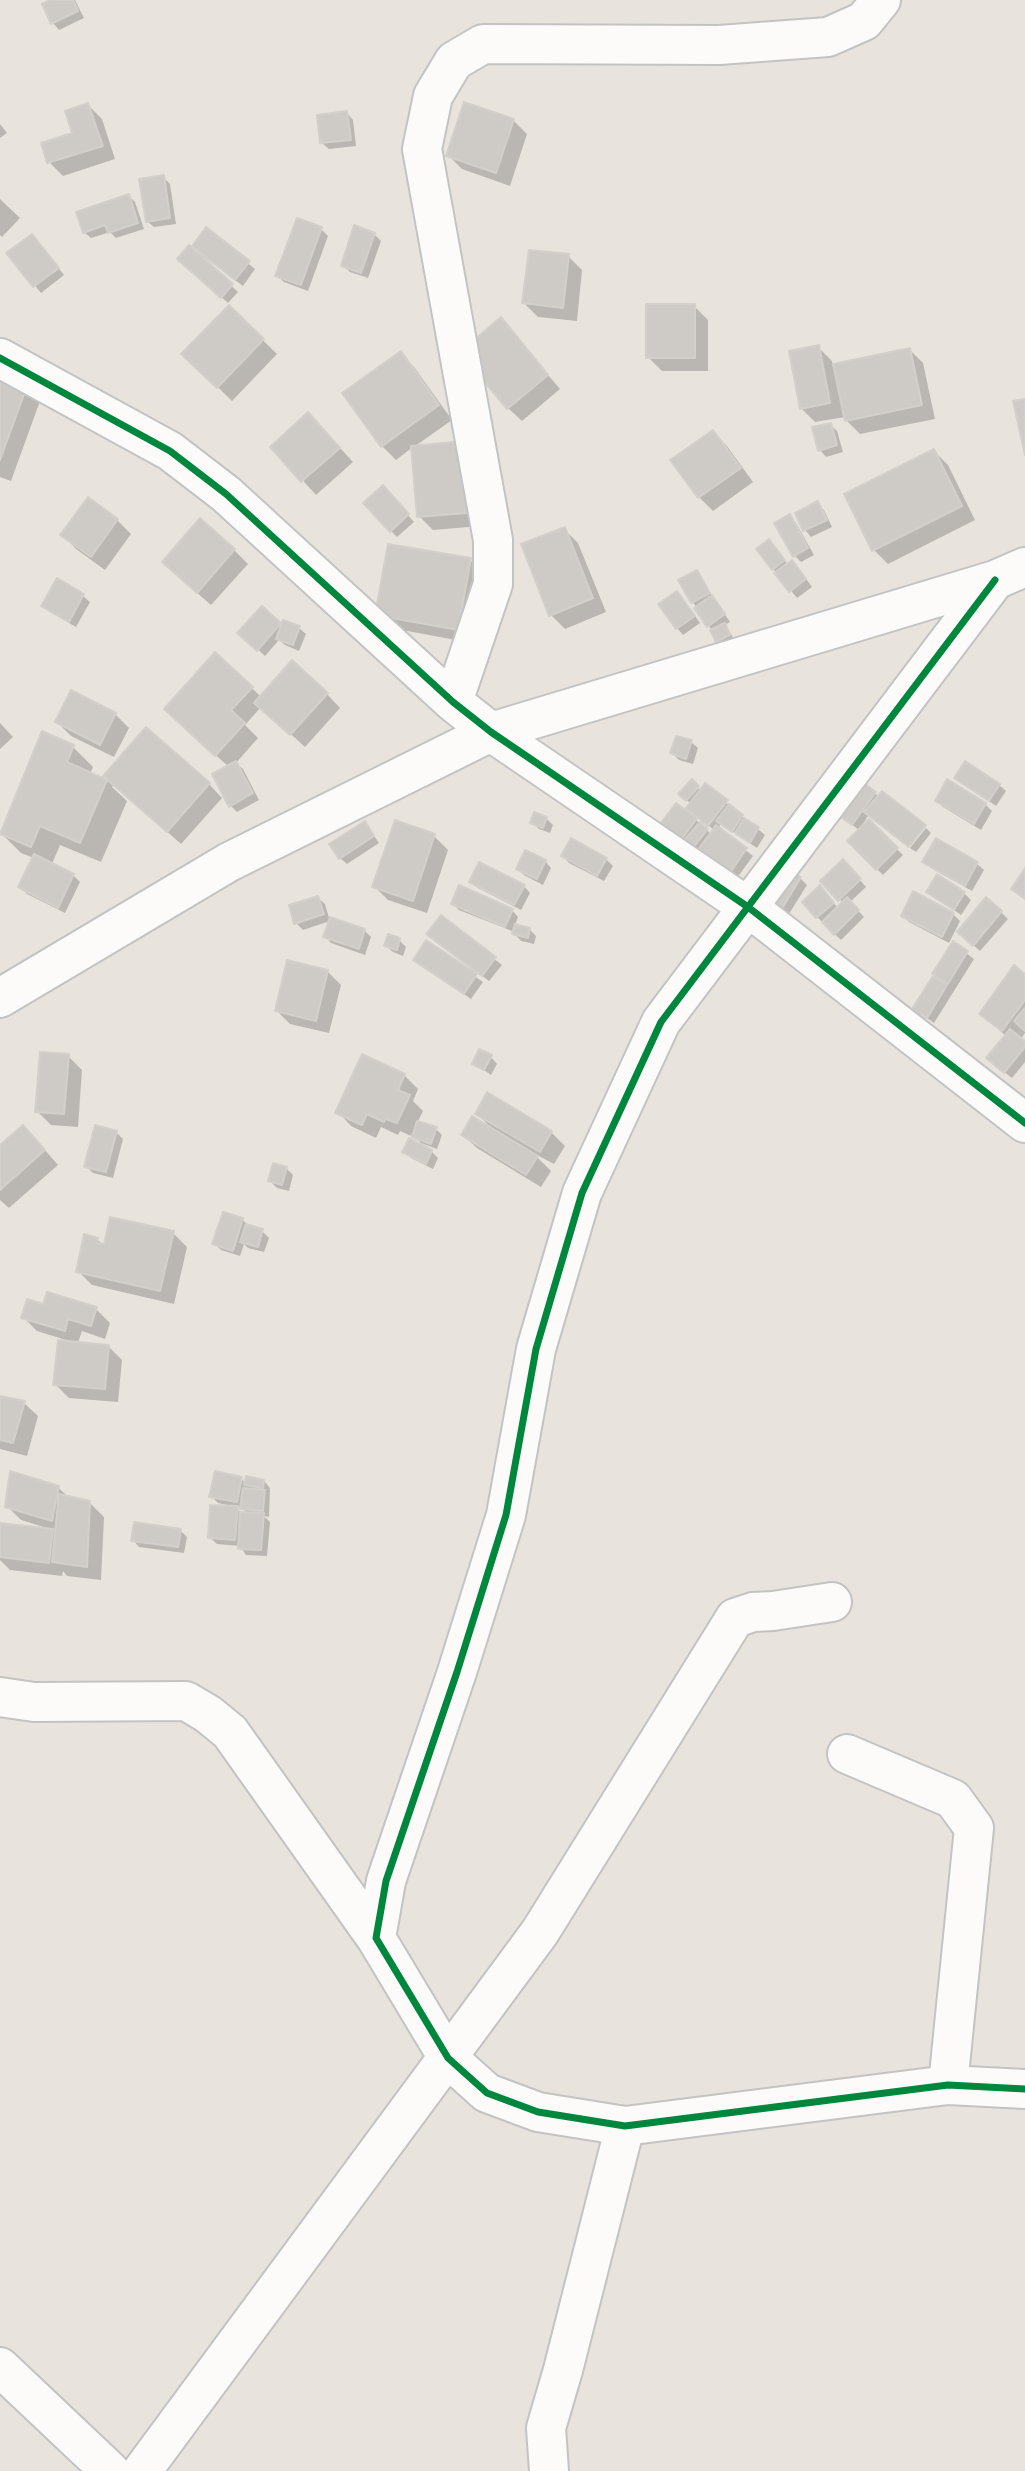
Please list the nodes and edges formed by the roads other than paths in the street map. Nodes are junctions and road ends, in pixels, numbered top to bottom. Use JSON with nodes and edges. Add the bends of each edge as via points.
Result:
{"nodes":[{"id":1,"x":881,"y":0,"type":"edge"},
{"id":2,"x":0,"y":358,"type":"edge"},
{"id":3,"x":1010,"y":573,"type":"edge"},
{"id":4,"x":453,"y":702,"type":"junction"},
{"id":5,"x":491,"y":732,"type":"junction"},
{"id":6,"x":748,"y":907,"type":"junction"},
{"id":7,"x":0,"y":998,"type":"edge"},
{"id":8,"x":1025,"y":1123,"type":"edge"},
{"id":9,"x":832,"y":1602,"type":"dead end"},
{"id":10,"x":0,"y":1698,"type":"edge"},
{"id":11,"x":847,"y":1754,"type":"dead end"},
{"id":12,"x":376,"y":1938,"type":"junction"},
{"id":13,"x":448,"y":2057,"type":"junction"},
{"id":14,"x":948,"y":2085,"type":"junction"},
{"id":15,"x":1025,"y":2089,"type":"edge"},
{"id":16,"x":625,"y":2126,"type":"junction"},
{"id":17,"x":0,"y":2367,"type":"edge"},
{"id":18,"x":110,"y":2471,"type":"edge"},
{"id":19,"x":142,"y":2471,"type":"edge"},
{"id":20,"x":549,"y":2471,"type":"edge"}],
"edges":[{"from":1,"to":4,"type":"street","via":[[864,21],[828,37],[719,45],[483,44],[454,61],[433,96],[422,149],[493,540],[493,584]]},
{"from":2,"to":4,"type":"street","via":[[170,451],[226,494]]},
{"from":3,"to":5,"type":"street"},
{"from":3,"to":6,"type":"street"},
{"from":4,"to":5,"type":"street"},
{"from":5,"to":6,"type":"street"},
{"from":5,"to":7,"type":"street","via":[[229,862]]},
{"from":6,"to":8,"type":"street"},
{"from":6,"to":12,"type":"street","via":[[661,1022],[582,1193],[536,1349],[506,1515],[386,1881]]},
{"from":9,"to":13,"type":"street","via":[[735,1618],[540,1932]]},
{"from":10,"to":12,"type":"street","via":[[186,1701],[208,1714],[230,1732]]},
{"from":11,"to":14,"type":"street","via":[[953,1799],[974,1828]]},
{"from":12,"to":13,"type":"street"},
{"from":13,"to":16,"type":"street","via":[[487,2093],[538,2112]]},
{"from":13,"to":19,"type":"street"},
{"from":14,"to":15,"type":"street"},
{"from":14,"to":16,"type":"street"},
{"from":16,"to":20,"type":"street","via":[[546,2428]]},
{"from":17,"to":18,"type":"street"}]}
